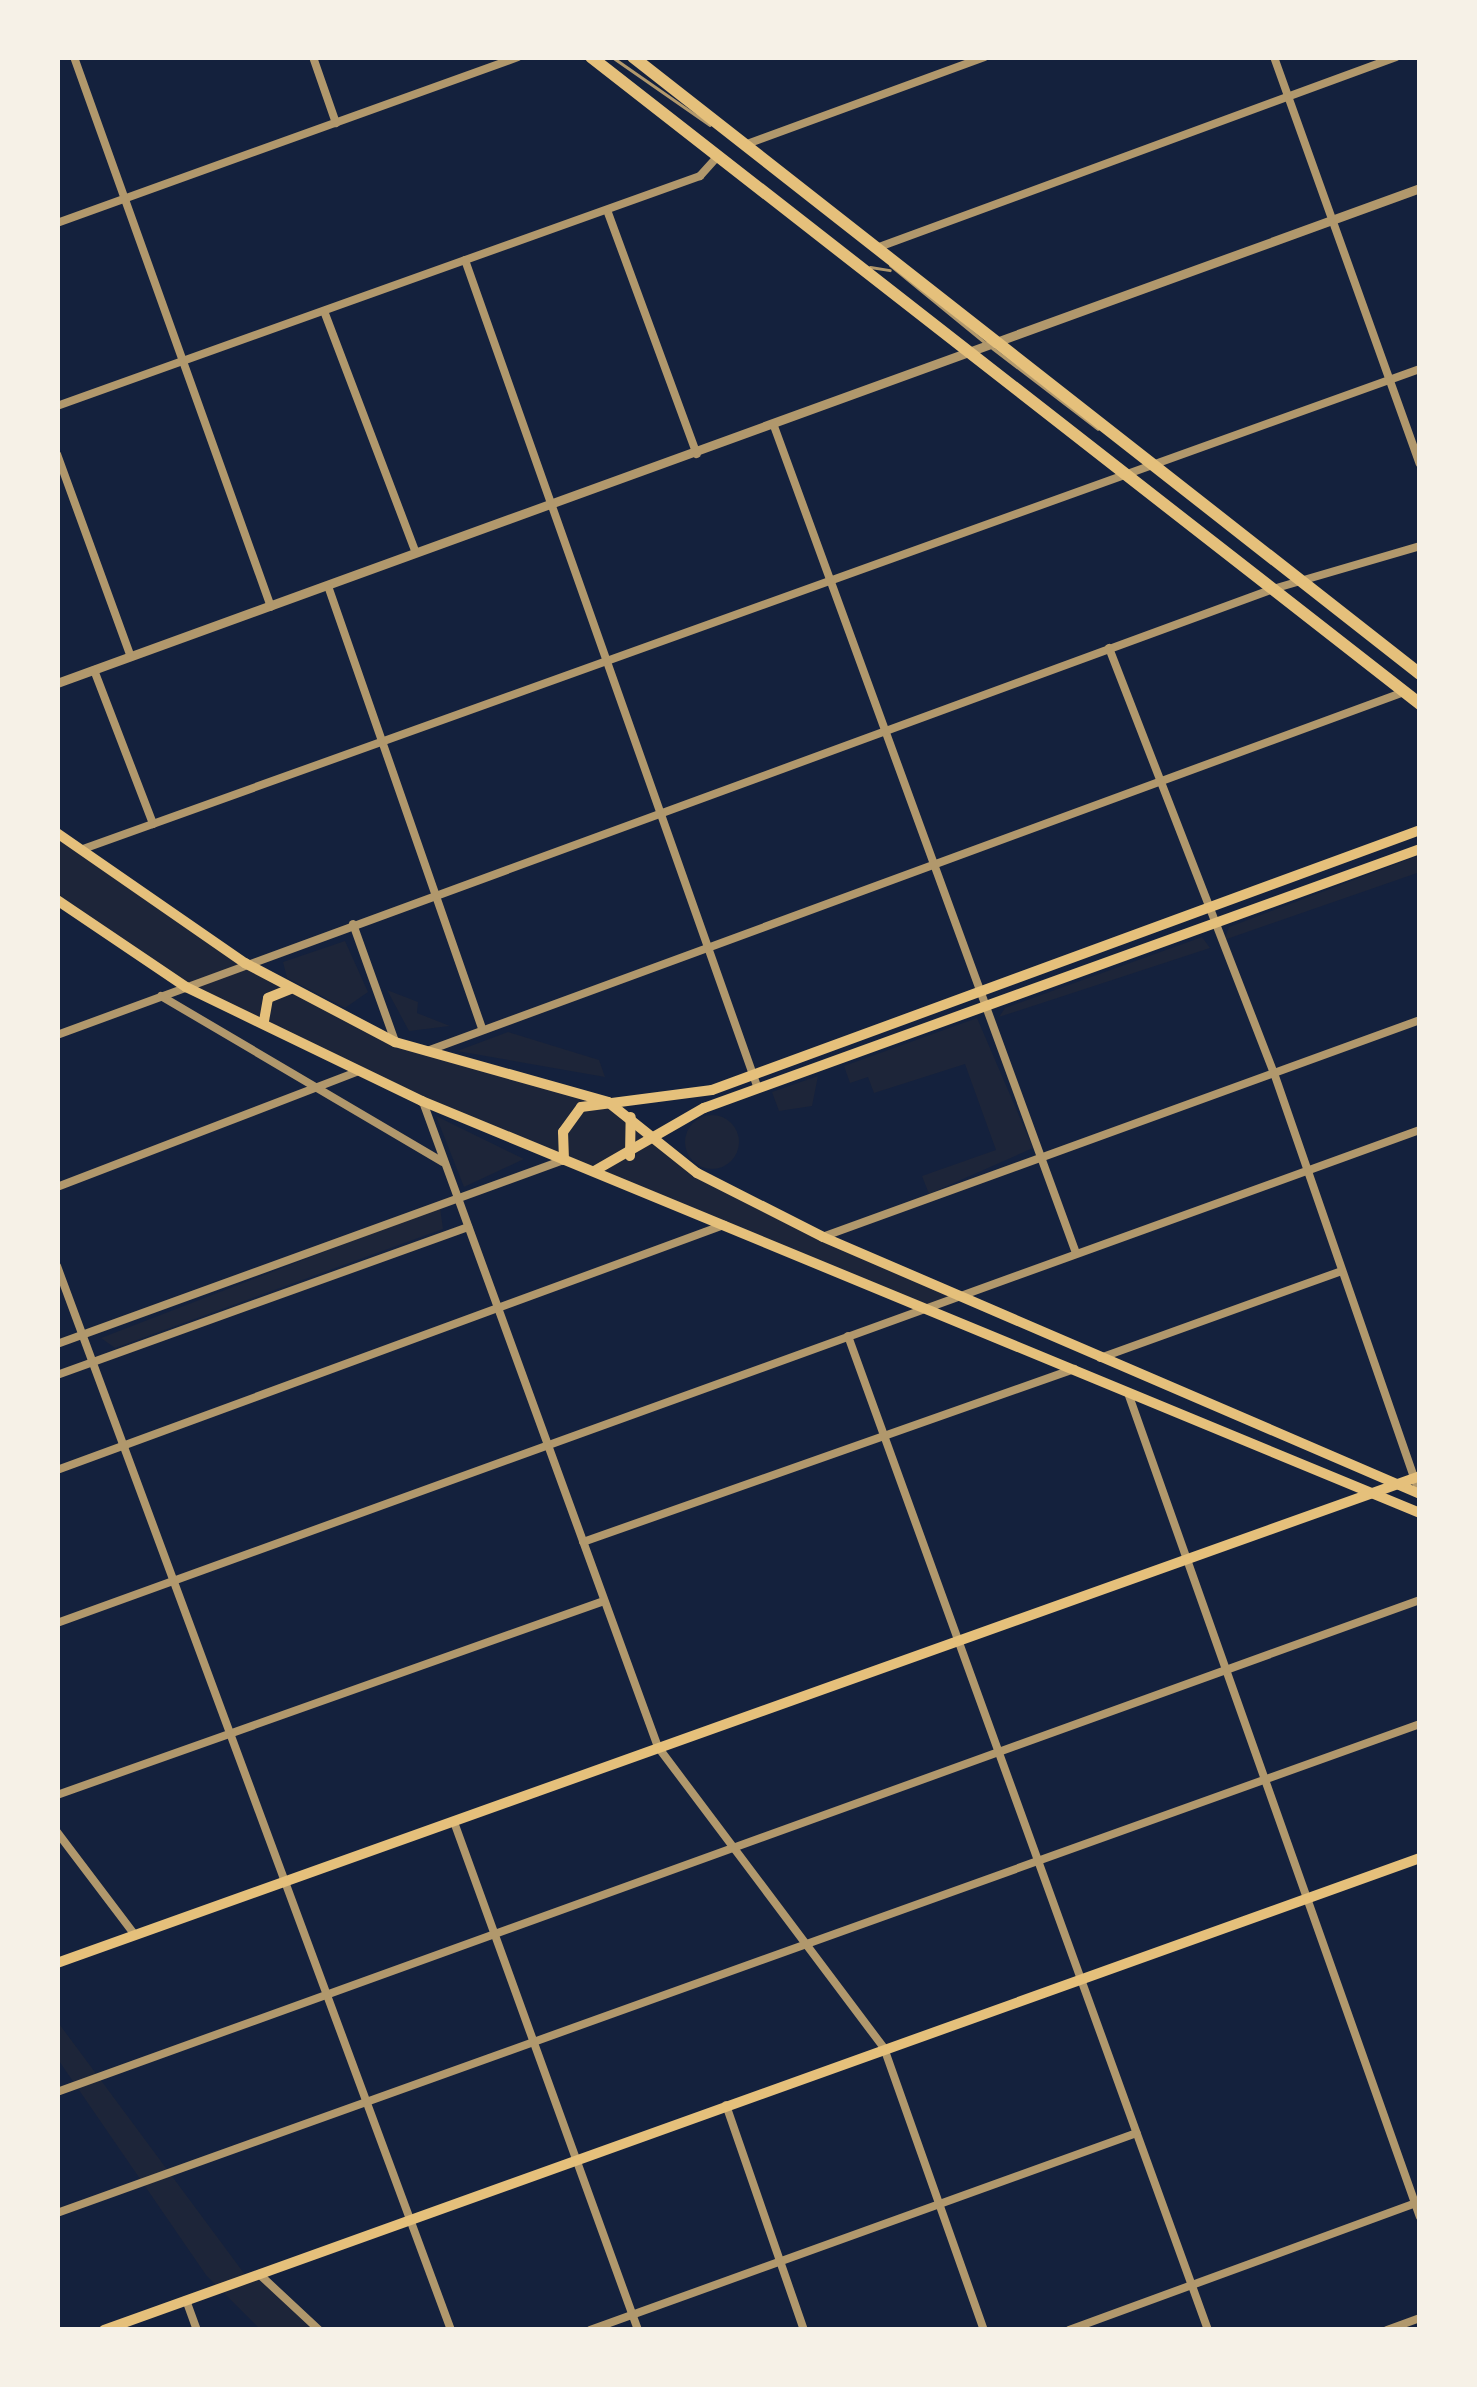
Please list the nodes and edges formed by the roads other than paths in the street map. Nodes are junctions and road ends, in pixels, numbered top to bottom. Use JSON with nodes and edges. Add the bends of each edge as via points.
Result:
{"nodes":[{"id":1,"x":74,"y":57,"type":"edge"},
{"id":2,"x":313,"y":57,"type":"edge"},
{"id":3,"x":518,"y":57,"type":"edge"},
{"id":4,"x":590,"y":57,"type":"edge"},
{"id":5,"x":612,"y":57,"type":"edge"},
{"id":6,"x":633,"y":57,"type":"edge"},
{"id":7,"x":985,"y":57,"type":"edge"},
{"id":8,"x":1274,"y":57,"type":"edge"},
{"id":9,"x":1396,"y":57,"type":"edge"},
{"id":10,"x":1288,"y":97,"type":"junction"},
{"id":11,"x":694,"y":121,"type":"junction"},
{"id":12,"x":336,"y":122,"type":"junction"},
{"id":13,"x":723,"y":128,"type":"junction"},
{"id":14,"x":747,"y":144,"type":"junction"},
{"id":15,"x":703,"y":147,"type":"junction"},
{"id":16,"x":716,"y":158,"type":"junction"},
{"id":17,"x":1420,"y":188,"type":"edge"},
{"id":18,"x":126,"y":198,"type":"junction"},
{"id":19,"x":607,"y":210,"type":"junction"},
{"id":20,"x":1333,"y":220,"type":"junction"},
{"id":21,"x":57,"y":223,"type":"edge"},
{"id":22,"x":876,"y":248,"type":"junction"},
{"id":23,"x":465,"y":260,"type":"junction"},
{"id":24,"x":856,"y":266,"type":"junction"},
{"id":25,"x":894,"y":271,"type":"junction"},
{"id":26,"x":324,"y":311,"type":"junction"},
{"id":27,"x":996,"y":346,"type":"junction"},
{"id":28,"x":970,"y":356,"type":"junction"},
{"id":29,"x":184,"y":360,"type":"junction"},
{"id":30,"x":1420,"y":369,"type":"edge"},
{"id":31,"x":1390,"y":380,"type":"junction"},
{"id":32,"x":57,"y":406,"type":"edge"},
{"id":33,"x":774,"y":426,"type":"junction"},
{"id":34,"x":1086,"y":427,"type":"junction"},
{"id":35,"x":1111,"y":431,"type":"junction"},
{"id":36,"x":1092,"y":453,"type":"junction"},
{"id":37,"x":57,"y":454,"type":"edge"},
{"id":38,"x":697,"y":454,"type":"junction"},
{"id":39,"x":1420,"y":464,"type":"edge"},
{"id":40,"x":1156,"y":466,"type":"junction"},
{"id":41,"x":1124,"y":477,"type":"junction"},
{"id":42,"x":551,"y":506,"type":"junction"},
{"id":43,"x":1420,"y":546,"type":"edge"},
{"id":44,"x":416,"y":554,"type":"junction"},
{"id":45,"x":830,"y":577,"type":"junction"},
{"id":46,"x":328,"y":586,"type":"junction"},
{"id":47,"x":1310,"y":586,"type":"junction"},
{"id":48,"x":1273,"y":589,"type":"junction"},
{"id":49,"x":271,"y":607,"type":"junction"},
{"id":50,"x":1108,"y":649,"type":"junction"},
{"id":51,"x":131,"y":657,"type":"junction"},
{"id":52,"x":606,"y":658,"type":"junction"},
{"id":53,"x":94,"y":670,"type":"junction"},
{"id":54,"x":1420,"y":674,"type":"edge"},
{"id":55,"x":57,"y":683,"type":"edge"},
{"id":56,"x":1406,"y":692,"type":"junction"},
{"id":57,"x":1420,"y":701,"type":"edge"},
{"id":58,"x":886,"y":730,"type":"junction"},
{"id":59,"x":381,"y":739,"type":"junction"},
{"id":60,"x":1158,"y":782,"type":"junction"},
{"id":61,"x":661,"y":812,"type":"junction"},
{"id":62,"x":152,"y":824,"type":"junction"},
{"id":63,"x":1420,"y":830,"type":"edge"},
{"id":64,"x":57,"y":832,"type":"edge"},
{"id":65,"x":1420,"y":849,"type":"edge"},
{"id":66,"x":83,"y":850,"type":"junction"},
{"id":67,"x":935,"y":864,"type":"junction"},
{"id":68,"x":435,"y":894,"type":"junction"},
{"id":69,"x":57,"y":900,"type":"edge"},
{"id":70,"x":1206,"y":910,"type":"junction"},
{"id":71,"x":352,"y":924,"type":"junction"},
{"id":72,"x":1213,"y":925,"type":"junction"},
{"id":73,"x":710,"y":946,"type":"junction"},
{"id":74,"x":245,"y":963,"type":"junction"},
{"id":75,"x":186,"y":987,"type":"junction"},
{"id":76,"x":294,"y":989,"type":"junction"},
{"id":77,"x":982,"y":992,"type":"junction"},
{"id":78,"x":159,"y":996,"type":"junction"},
{"id":79,"x":987,"y":1005,"type":"junction"},
{"id":80,"x":1420,"y":1020,"type":"edge"},
{"id":81,"x":264,"y":1022,"type":"junction"},
{"id":82,"x":483,"y":1030,"type":"junction"},
{"id":83,"x":57,"y":1034,"type":"edge"},
{"id":84,"x":395,"y":1042,"type":"junction"},
{"id":85,"x":420,"y":1053,"type":"junction"},
{"id":86,"x":360,"y":1071,"type":"junction"},
{"id":87,"x":1274,"y":1072,"type":"junction"},
{"id":88,"x":756,"y":1082,"type":"junction"},
{"id":89,"x":319,"y":1090,"type":"junction"},
{"id":90,"x":422,"y":1100,"type":"junction"},
{"id":91,"x":608,"y":1102,"type":"junction"},
{"id":92,"x":630,"y":1117,"type":"junction"},
{"id":93,"x":1420,"y":1130,"type":"edge"},
{"id":94,"x":656,"y":1140,"type":"junction"},
{"id":95,"x":1042,"y":1156,"type":"junction"},
{"id":96,"x":628,"y":1159,"type":"junction"},
{"id":97,"x":564,"y":1160,"type":"junction"},
{"id":98,"x":445,"y":1163,"type":"junction"},
{"id":99,"x":587,"y":1168,"type":"junction"},
{"id":100,"x":1308,"y":1172,"type":"junction"},
{"id":101,"x":57,"y":1187,"type":"edge"},
{"id":102,"x":457,"y":1197,"type":"junction"},
{"id":103,"x":726,"y":1225,"type":"junction"},
{"id":104,"x":468,"y":1226,"type":"junction"},
{"id":105,"x":823,"y":1237,"type":"junction"},
{"id":106,"x":1076,"y":1254,"type":"junction"},
{"id":107,"x":57,"y":1266,"type":"edge"},
{"id":108,"x":1342,"y":1271,"type":"junction"},
{"id":109,"x":957,"y":1296,"type":"junction"},
{"id":110,"x":928,"y":1307,"type":"junction"},
{"id":111,"x":498,"y":1308,"type":"junction"},
{"id":112,"x":82,"y":1334,"type":"junction"},
{"id":113,"x":848,"y":1336,"type":"junction"},
{"id":114,"x":57,"y":1344,"type":"edge"},
{"id":115,"x":1098,"y":1358,"type":"junction"},
{"id":116,"x":92,"y":1362,"type":"junction"},
{"id":117,"x":1075,"y":1369,"type":"junction"},
{"id":118,"x":57,"y":1375,"type":"edge"},
{"id":119,"x":1128,"y":1394,"type":"junction"},
{"id":120,"x":884,"y":1434,"type":"junction"},
{"id":121,"x":547,"y":1443,"type":"junction"},
{"id":122,"x":123,"y":1446,"type":"junction"},
{"id":123,"x":57,"y":1470,"type":"edge"},
{"id":124,"x":1417,"y":1477,"type":"edge"},
{"id":125,"x":1395,"y":1485,"type":"junction"},
{"id":126,"x":1372,"y":1493,"type":"junction"},
{"id":127,"x":1420,"y":1495,"type":"edge"},
{"id":128,"x":1420,"y":1513,"type":"edge"},
{"id":129,"x":583,"y":1542,"type":"junction"},
{"id":130,"x":1186,"y":1558,"type":"junction"},
{"id":131,"x":172,"y":1582,"type":"junction"},
{"id":132,"x":1420,"y":1600,"type":"edge"},
{"id":133,"x":604,"y":1601,"type":"junction"},
{"id":134,"x":57,"y":1623,"type":"edge"},
{"id":135,"x":958,"y":1640,"type":"junction"},
{"id":136,"x":1226,"y":1669,"type":"junction"},
{"id":137,"x":1420,"y":1724,"type":"edge"},
{"id":138,"x":228,"y":1736,"type":"junction"},
{"id":139,"x":658,"y":1747,"type":"junction"},
{"id":140,"x":999,"y":1752,"type":"junction"},
{"id":141,"x":1264,"y":1779,"type":"junction"},
{"id":142,"x":57,"y":1795,"type":"edge"},
{"id":143,"x":454,"y":1820,"type":"junction"},
{"id":144,"x":57,"y":1832,"type":"edge"},
{"id":145,"x":732,"y":1846,"type":"junction"},
{"id":146,"x":1420,"y":1858,"type":"edge"},
{"id":147,"x":1040,"y":1864,"type":"junction"},
{"id":148,"x":282,"y":1882,"type":"junction"},
{"id":149,"x":1306,"y":1898,"type":"junction"},
{"id":150,"x":135,"y":1935,"type":"junction"},
{"id":151,"x":495,"y":1936,"type":"junction"},
{"id":152,"x":807,"y":1948,"type":"junction"},
{"id":153,"x":57,"y":1963,"type":"edge"},
{"id":154,"x":1081,"y":1978,"type":"junction"},
{"id":155,"x":325,"y":1995,"type":"junction"},
{"id":156,"x":535,"y":2044,"type":"junction"},
{"id":157,"x":884,"y":2048,"type":"junction"},
{"id":158,"x":57,"y":2092,"type":"edge"},
{"id":159,"x":365,"y":2102,"type":"junction"},
{"id":160,"x":725,"y":2104,"type":"junction"},
{"id":161,"x":1137,"y":2133,"type":"junction"},
{"id":162,"x":575,"y":2157,"type":"junction"},
{"id":163,"x":1418,"y":2203,"type":"edge"},
{"id":164,"x":940,"y":2204,"type":"junction"},
{"id":165,"x":57,"y":2213,"type":"edge"},
{"id":166,"x":408,"y":2216,"type":"junction"},
{"id":167,"x":1420,"y":2217,"type":"edge"},
{"id":168,"x":780,"y":2262,"type":"junction"},
{"id":169,"x":258,"y":2272,"type":"junction"},
{"id":170,"x":1192,"y":2285,"type":"junction"},
{"id":171,"x":186,"y":2300,"type":"junction"},
{"id":172,"x":632,"y":2315,"type":"junction"},
{"id":173,"x":1420,"y":2318,"type":"edge"},
{"id":174,"x":1095,"y":2326,"type":"edge"},
{"id":175,"x":104,"y":2330,"type":"edge"},
{"id":176,"x":197,"y":2330,"type":"edge"},
{"id":177,"x":319,"y":2330,"type":"edge"},
{"id":178,"x":451,"y":2330,"type":"edge"},
{"id":179,"x":590,"y":2330,"type":"edge"},
{"id":180,"x":638,"y":2330,"type":"edge"},
{"id":181,"x":805,"y":2330,"type":"edge"},
{"id":182,"x":984,"y":2330,"type":"edge"},
{"id":183,"x":1069,"y":2330,"type":"edge"},
{"id":184,"x":1208,"y":2330,"type":"edge"},
{"id":185,"x":1387,"y":2330,"type":"edge"}],
"edges":[{"from":1,"to":18,"type":"street"},
{"from":2,"to":12,"type":"street"},
{"from":3,"to":12,"type":"street"},
{"from":4,"to":15,"type":"main road"},
{"from":5,"to":11,"type":"lane"},
{"from":6,"to":13,"type":"main road"},
{"from":7,"to":14,"type":"street"},
{"from":8,"to":10,"type":"street"},
{"from":9,"to":10,"type":"street"},
{"from":10,"to":20,"type":"street"},
{"from":10,"to":22,"type":"street"},
{"from":11,"to":13,"type":"lane"},
{"from":11,"to":15,"type":"lane"},
{"from":12,"to":18,"type":"street"},
{"from":13,"to":14,"type":"main road"},
{"from":14,"to":22,"type":"main road"},
{"from":15,"to":16,"type":"main road"},
{"from":16,"to":19,"type":"street","via":[[700,176]]},
{"from":16,"to":24,"type":"main road"},
{"from":17,"to":20,"type":"street"},
{"from":18,"to":21,"type":"street"},
{"from":18,"to":29,"type":"street"},
{"from":19,"to":23,"type":"street"},
{"from":19,"to":38,"type":"street"},
{"from":20,"to":27,"type":"street"},
{"from":20,"to":31,"type":"street"},
{"from":22,"to":25,"type":"lane"},
{"from":22,"to":27,"type":"main road"},
{"from":23,"to":26,"type":"street"},
{"from":23,"to":42,"type":"street"},
{"from":24,"to":25,"type":"lane"},
{"from":24,"to":28,"type":"main road"},
{"from":25,"to":27,"type":"lane"},
{"from":26,"to":29,"type":"street"},
{"from":26,"to":44,"type":"street"},
{"from":27,"to":28,"type":"street"},
{"from":27,"to":34,"type":"lane"},
{"from":27,"to":35,"type":"main road"},
{"from":28,"to":33,"type":"street"},
{"from":28,"to":36,"type":"main road"},
{"from":29,"to":32,"type":"street"},
{"from":29,"to":49,"type":"street"},
{"from":30,"to":31,"type":"street"},
{"from":31,"to":39,"type":"street"},
{"from":31,"to":40,"type":"street"},
{"from":33,"to":38,"type":"street"},
{"from":33,"to":45,"type":"street"},
{"from":34,"to":35,"type":"lane"},
{"from":34,"to":36,"type":"lane"},
{"from":35,"to":40,"type":"main road"},
{"from":36,"to":41,"type":"main road"},
{"from":37,"to":51,"type":"street"},
{"from":38,"to":42,"type":"street"},
{"from":40,"to":41,"type":"street"},
{"from":40,"to":47,"type":"main road"},
{"from":41,"to":45,"type":"street"},
{"from":41,"to":48,"type":"main road"},
{"from":42,"to":44,"type":"street"},
{"from":42,"to":52,"type":"street"},
{"from":43,"to":47,"type":"street"},
{"from":44,"to":46,"type":"street"},
{"from":45,"to":52,"type":"street"},
{"from":45,"to":58,"type":"street"},
{"from":46,"to":49,"type":"street"},
{"from":46,"to":59,"type":"street"},
{"from":47,"to":48,"type":"street"},
{"from":47,"to":54,"type":"main road"},
{"from":48,"to":50,"type":"street"},
{"from":48,"to":56,"type":"main road"},
{"from":49,"to":51,"type":"street"},
{"from":50,"to":58,"type":"street"},
{"from":50,"to":60,"type":"street"},
{"from":51,"to":53,"type":"street"},
{"from":52,"to":59,"type":"street"},
{"from":52,"to":61,"type":"street"},
{"from":53,"to":55,"type":"street"},
{"from":53,"to":62,"type":"street"},
{"from":56,"to":57,"type":"main road"},
{"from":56,"to":60,"type":"street"},
{"from":58,"to":61,"type":"street"},
{"from":58,"to":67,"type":"street"},
{"from":59,"to":62,"type":"street"},
{"from":59,"to":68,"type":"street"},
{"from":60,"to":67,"type":"street"},
{"from":60,"to":70,"type":"street"},
{"from":61,"to":68,"type":"street"},
{"from":61,"to":73,"type":"street"},
{"from":62,"to":66,"type":"street"},
{"from":63,"to":70,"type":"main road"},
{"from":64,"to":66,"type":"main road"},
{"from":65,"to":72,"type":"main road"},
{"from":66,"to":74,"type":"main road"},
{"from":67,"to":73,"type":"street"},
{"from":67,"to":77,"type":"street"},
{"from":68,"to":71,"type":"street"},
{"from":68,"to":82,"type":"street"},
{"from":69,"to":75,"type":"main road"},
{"from":70,"to":72,"type":"street"},
{"from":70,"to":77,"type":"main road"},
{"from":71,"to":74,"type":"street"},
{"from":71,"to":84,"type":"street"},
{"from":72,"to":79,"type":"main road"},
{"from":72,"to":87,"type":"street"},
{"from":73,"to":82,"type":"street"},
{"from":73,"to":88,"type":"street"},
{"from":74,"to":75,"type":"street"},
{"from":74,"to":76,"type":"main road"},
{"from":75,"to":78,"type":"street"},
{"from":75,"to":81,"type":"main road"},
{"from":76,"to":81,"type":"main road","via":[[268,998]]},
{"from":76,"to":84,"type":"main road"},
{"from":77,"to":79,"type":"street"},
{"from":77,"to":88,"type":"main road"},
{"from":78,"to":83,"type":"street"},
{"from":78,"to":89,"type":"street"},
{"from":79,"to":88,"type":"main road"},
{"from":79,"to":95,"type":"street"},
{"from":80,"to":87,"type":"street"},
{"from":81,"to":86,"type":"main road"},
{"from":82,"to":85,"type":"street"},
{"from":84,"to":85,"type":"main road"},
{"from":85,"to":91,"type":"main road"},
{"from":86,"to":89,"type":"street"},
{"from":86,"to":90,"type":"main road"},
{"from":87,"to":95,"type":"street"},
{"from":87,"to":100,"type":"street"},
{"from":88,"to":91,"type":"main road"},
{"from":88,"to":94,"type":"main road"},
{"from":89,"to":98,"type":"street"},
{"from":89,"to":101,"type":"street"},
{"from":90,"to":97,"type":"main road"},
{"from":90,"to":98,"type":"street"},
{"from":91,"to":92,"type":"main road"},
{"from":91,"to":97,"type":"main road","via":[[568,1118]]},
{"from":92,"to":94,"type":"main road"},
{"from":92,"to":96,"type":"main road"},
{"from":93,"to":100,"type":"street"},
{"from":94,"to":96,"type":"main road"},
{"from":94,"to":105,"type":"main road","via":[[697,1173]]},
{"from":95,"to":105,"type":"street"},
{"from":95,"to":106,"type":"street"},
{"from":96,"to":99,"type":"main road"},
{"from":97,"to":99,"type":"main road"},
{"from":97,"to":102,"type":"street"},
{"from":98,"to":102,"type":"street"},
{"from":99,"to":103,"type":"main road"},
{"from":100,"to":106,"type":"street"},
{"from":100,"to":108,"type":"street"},
{"from":102,"to":104,"type":"street"},
{"from":102,"to":112,"type":"street"},
{"from":103,"to":110,"type":"main road"},
{"from":103,"to":111,"type":"street"},
{"from":104,"to":111,"type":"street"},
{"from":104,"to":116,"type":"street"},
{"from":105,"to":109,"type":"main road"},
{"from":106,"to":109,"type":"street"},
{"from":107,"to":112,"type":"street"},
{"from":108,"to":115,"type":"street"},
{"from":108,"to":124,"type":"street"},
{"from":109,"to":110,"type":"street"},
{"from":109,"to":115,"type":"main road"},
{"from":110,"to":113,"type":"street"},
{"from":110,"to":117,"type":"main road"},
{"from":111,"to":121,"type":"street"},
{"from":111,"to":122,"type":"street"},
{"from":112,"to":114,"type":"street"},
{"from":112,"to":116,"type":"street"},
{"from":113,"to":120,"type":"street"},
{"from":113,"to":121,"type":"street"},
{"from":115,"to":125,"type":"main road"},
{"from":116,"to":118,"type":"street"},
{"from":116,"to":122,"type":"street"},
{"from":117,"to":119,"type":"main road"},
{"from":117,"to":120,"type":"street"},
{"from":119,"to":126,"type":"main road"},
{"from":119,"to":130,"type":"street"},
{"from":120,"to":129,"type":"street"},
{"from":120,"to":135,"type":"street"},
{"from":121,"to":129,"type":"street"},
{"from":121,"to":131,"type":"street"},
{"from":122,"to":123,"type":"street"},
{"from":122,"to":131,"type":"street"},
{"from":124,"to":125,"type":"main road"},
{"from":124,"to":127,"type":"street"},
{"from":125,"to":126,"type":"main road"},
{"from":125,"to":127,"type":"main road"},
{"from":126,"to":128,"type":"main road"},
{"from":126,"to":130,"type":"main road"},
{"from":129,"to":133,"type":"street"},
{"from":130,"to":135,"type":"main road"},
{"from":130,"to":136,"type":"street"},
{"from":131,"to":134,"type":"street"},
{"from":131,"to":138,"type":"street"},
{"from":132,"to":136,"type":"street"},
{"from":133,"to":138,"type":"street"},
{"from":133,"to":139,"type":"street"},
{"from":135,"to":139,"type":"main road"},
{"from":135,"to":140,"type":"street"},
{"from":136,"to":140,"type":"street"},
{"from":136,"to":141,"type":"street"},
{"from":137,"to":141,"type":"street"},
{"from":138,"to":142,"type":"street"},
{"from":138,"to":148,"type":"street"},
{"from":139,"to":143,"type":"main road"},
{"from":139,"to":145,"type":"street"},
{"from":140,"to":145,"type":"street"},
{"from":140,"to":147,"type":"street"},
{"from":141,"to":147,"type":"street"},
{"from":141,"to":149,"type":"street"},
{"from":143,"to":148,"type":"main road"},
{"from":143,"to":151,"type":"street"},
{"from":144,"to":150,"type":"street"},
{"from":145,"to":151,"type":"street"},
{"from":145,"to":152,"type":"street"},
{"from":146,"to":149,"type":"main road"},
{"from":147,"to":152,"type":"street"},
{"from":147,"to":154,"type":"street"},
{"from":148,"to":150,"type":"main road"},
{"from":148,"to":155,"type":"street"},
{"from":149,"to":154,"type":"main road"},
{"from":149,"to":163,"type":"street"},
{"from":150,"to":153,"type":"main road"},
{"from":151,"to":155,"type":"street"},
{"from":151,"to":156,"type":"street"},
{"from":152,"to":156,"type":"street"},
{"from":152,"to":157,"type":"street"},
{"from":154,"to":157,"type":"main road"},
{"from":154,"to":161,"type":"street"},
{"from":155,"to":158,"type":"street"},
{"from":155,"to":159,"type":"street"},
{"from":156,"to":159,"type":"street"},
{"from":156,"to":162,"type":"street"},
{"from":157,"to":160,"type":"main road"},
{"from":157,"to":164,"type":"street"},
{"from":159,"to":165,"type":"street"},
{"from":159,"to":166,"type":"street"},
{"from":160,"to":162,"type":"main road"},
{"from":160,"to":168,"type":"street"},
{"from":161,"to":164,"type":"street"},
{"from":161,"to":170,"type":"street"},
{"from":162,"to":166,"type":"main road"},
{"from":162,"to":172,"type":"street"},
{"from":163,"to":167,"type":"street"},
{"from":163,"to":170,"type":"street"},
{"from":164,"to":168,"type":"street"},
{"from":164,"to":182,"type":"street"},
{"from":166,"to":169,"type":"main road"},
{"from":166,"to":178,"type":"street"},
{"from":168,"to":172,"type":"street"},
{"from":168,"to":181,"type":"street"},
{"from":169,"to":171,"type":"main road"},
{"from":169,"to":177,"type":"street"},
{"from":170,"to":174,"type":"street"},
{"from":170,"to":184,"type":"street"},
{"from":171,"to":175,"type":"main road"},
{"from":171,"to":176,"type":"street"},
{"from":172,"to":179,"type":"street"},
{"from":172,"to":180,"type":"street"},
{"from":173,"to":185,"type":"street"},
{"from":174,"to":183,"type":"street"}]}
